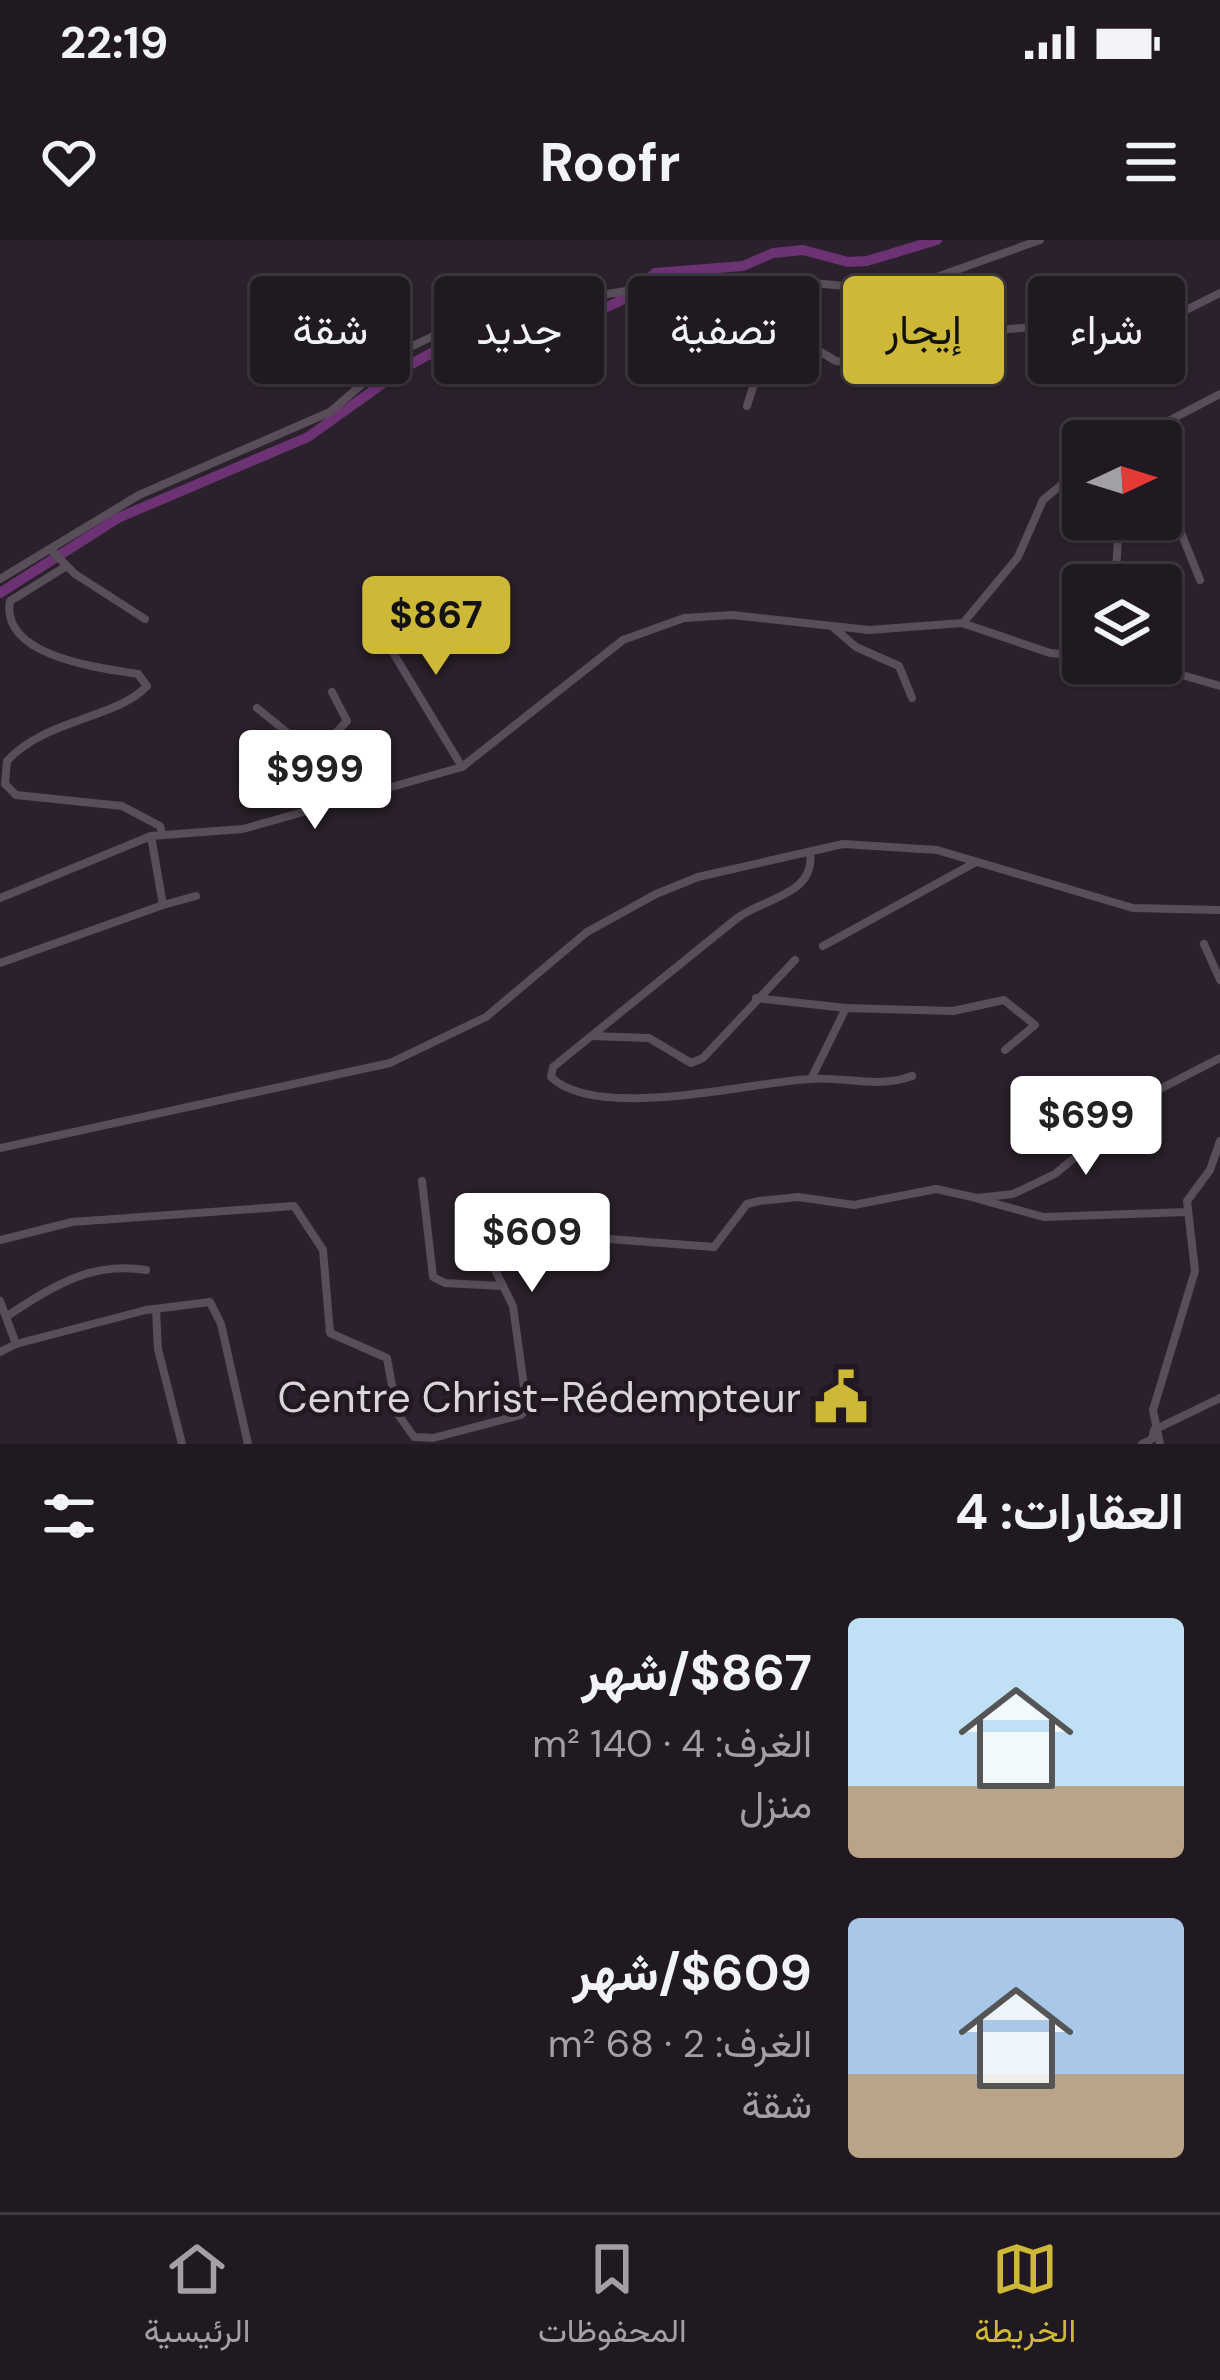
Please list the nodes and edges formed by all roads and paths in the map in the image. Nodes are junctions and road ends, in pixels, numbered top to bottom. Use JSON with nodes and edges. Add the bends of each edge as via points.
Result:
{"nodes":[{"id":1,"x":1040,"y":240,"type":"edge"},
{"id":2,"x":819,"y":283,"type":"edge"},
{"id":3,"x":628,"y":293,"type":"edge"},
{"id":4,"x":1220,"y":293,"type":"edge"},
{"id":5,"x":819,"y":352,"type":"edge"},
{"id":6,"x":754,"y":384,"type":"edge"},
{"id":7,"x":1220,"y":394,"type":"edge"},
{"id":8,"x":747,"y":406,"type":"dead end"},
{"id":9,"x":1170,"y":420,"type":"edge"},
{"id":10,"x":1062,"y":482,"type":"edge"},
{"id":11,"x":1182,"y":535,"type":"edge"},
{"id":12,"x":58,"y":558,"type":"junction"},
{"id":13,"x":0,"y":579,"type":"edge"},
{"id":14,"x":1200,"y":580,"type":"dead end"},
{"id":15,"x":373,"y":605,"type":"dead end"},
{"id":16,"x":145,"y":619,"type":"dead end"},
{"id":17,"x":962,"y":623,"type":"junction"},
{"id":18,"x":832,"y":627,"type":"junction"},
{"id":19,"x":1062,"y":653,"type":"edge"},
{"id":20,"x":1182,"y":675,"type":"edge"},
{"id":21,"x":1220,"y":686,"type":"edge"},
{"id":22,"x":332,"y":692,"type":"dead end"},
{"id":23,"x":912,"y":698,"type":"dead end"},
{"id":24,"x":257,"y":708,"type":"dead end"},
{"id":25,"x":315,"y":755,"type":"junction"},
{"id":26,"x":462,"y":767,"type":"junction"},
{"id":27,"x":313,"y":809,"type":"junction"},
{"id":28,"x":156,"y":835,"type":"junction"},
{"id":29,"x":810,"y":854,"type":"junction"},
{"id":30,"x":978,"y":862,"type":"junction"},
{"id":31,"x":196,"y":896,"type":"dead end"},
{"id":32,"x":0,"y":898,"type":"edge"},
{"id":33,"x":163,"y":905,"type":"junction"},
{"id":34,"x":1220,"y":910,"type":"edge"},
{"id":35,"x":1204,"y":944,"type":"dead end"},
{"id":36,"x":823,"y":946,"type":"dead end"},
{"id":37,"x":795,"y":960,"type":"dead end"},
{"id":38,"x":0,"y":963,"type":"edge"},
{"id":39,"x":1220,"y":980,"type":"edge"},
{"id":40,"x":756,"y":998,"type":"junction"},
{"id":41,"x":846,"y":1008,"type":"junction"},
{"id":42,"x":592,"y":1036,"type":"junction"},
{"id":43,"x":1005,"y":1050,"type":"dead end"},
{"id":44,"x":1220,"y":1058,"type":"edge"},
{"id":45,"x":912,"y":1076,"type":"dead end"},
{"id":46,"x":811,"y":1078,"type":"junction"},
{"id":47,"x":1220,"y":1141,"type":"edge"},
{"id":48,"x":0,"y":1148,"type":"edge"},
{"id":49,"x":422,"y":1181,"type":"dead end"},
{"id":50,"x":977,"y":1198,"type":"junction"},
{"id":51,"x":1188,"y":1212,"type":"junction"},
{"id":52,"x":0,"y":1240,"type":"edge"},
{"id":53,"x":146,"y":1270,"type":"dead end"},
{"id":54,"x":504,"y":1286,"type":"junction"},
{"id":55,"x":0,"y":1300,"type":"edge"},
{"id":56,"x":156,"y":1310,"type":"junction"},
{"id":57,"x":7,"y":1316,"type":"junction"},
{"id":58,"x":16,"y":1344,"type":"junction"},
{"id":59,"x":0,"y":1352,"type":"edge"},
{"id":60,"x":1220,"y":1398,"type":"edge"},
{"id":61,"x":1154,"y":1430,"type":"junction"},
{"id":62,"x":182,"y":1444,"type":"edge"},
{"id":63,"x":248,"y":1444,"type":"edge"},
{"id":64,"x":1142,"y":1444,"type":"edge"},
{"id":65,"x":1160,"y":1444,"type":"edge"}],
"edges":[{"from":1,"to":2,"type":"street","via":[[885,290]]},
{"from":3,"to":12,"type":"street","via":[[498,311],[444,328],[398,353],[331,412],[139,495]]},
{"from":4,"to":5,"type":"street","via":[[1178,314],[988,331],[876,366]]},
{"from":6,"to":8,"type":"street"},
{"from":7,"to":9,"type":"street"},
{"from":10,"to":17,"type":"street","via":[[1042,500],[1018,557]]},
{"from":11,"to":14,"type":"street"},
{"from":12,"to":13,"type":"street"},
{"from":12,"to":16,"type":"street"},
{"from":12,"to":28,"type":"street","via":[[14,597],[8,610],[16,630],[41,651],[148,682],[131,698],[27,743],[7,761],[4,784],[16,795],[130,808],[160,826]]},
{"from":15,"to":26,"type":"street"},
{"from":17,"to":18,"type":"street"},
{"from":17,"to":19,"type":"street"},
{"from":18,"to":23,"type":"street","via":[[899,666]]},
{"from":18,"to":26,"type":"street","via":[[712,615],[653,627],[611,649]]},
{"from":20,"to":21,"type":"street"},
{"from":22,"to":25,"type":"street","via":[[347,722]]},
{"from":24,"to":25,"type":"street"},
{"from":25,"to":27,"type":"street"},
{"from":26,"to":27,"type":"street"},
{"from":27,"to":28,"type":"street","via":[[243,829]]},
{"from":28,"to":32,"type":"street"},
{"from":28,"to":33,"type":"street"},
{"from":29,"to":30,"type":"street","via":[[851,844],[901,846]]},
{"from":29,"to":42,"type":"street","via":[[802,885],[754,905]]},
{"from":29,"to":48,"type":"street","via":[[656,894],[587,932],[486,1017],[390,1063]]},
{"from":30,"to":34,"type":"street","via":[[1133,908]]},
{"from":30,"to":36,"type":"street"},
{"from":31,"to":33,"type":"street"},
{"from":33,"to":38,"type":"street"},
{"from":35,"to":39,"type":"street"},
{"from":37,"to":40,"type":"street"},
{"from":40,"to":41,"type":"street"},
{"from":40,"to":42,"type":"street","via":[[691,1063],[649,1038]]},
{"from":41,"to":43,"type":"street","via":[[953,1011],[1004,1000],[1035,1024]]},
{"from":41,"to":46,"type":"street"},
{"from":42,"to":46,"type":"street","via":[[553,1067],[558,1084],[671,1098]]},
{"from":44,"to":50,"type":"street","via":[[1150,1094],[1045,1181]]},
{"from":45,"to":46,"type":"street","via":[[885,1084]]},
{"from":47,"to":51,"type":"street"},
{"from":49,"to":54,"type":"street","via":[[433,1277]]},
{"from":50,"to":51,"type":"street","via":[[1043,1217]]},
{"from":50,"to":54,"type":"street","via":[[936,1189],[854,1205],[798,1197],[753,1202],[713,1246],[515,1240],[493,1257]]},
{"from":51,"to":61,"type":"street","via":[[1195,1271]]},
{"from":52,"to":54,"type":"street","via":[[72,1222],[294,1206],[323,1250],[330,1334],[388,1358],[401,1422],[424,1438],[527,1409]]},
{"from":53,"to":57,"type":"street","via":[[109,1267],[72,1277]]},
{"from":55,"to":57,"type":"street"},
{"from":56,"to":58,"type":"street"},
{"from":56,"to":62,"type":"street"},
{"from":56,"to":63,"type":"street","via":[[214,1305]]},
{"from":57,"to":58,"type":"street"},
{"from":58,"to":59,"type":"street"},
{"from":60,"to":61,"type":"street"},
{"from":61,"to":64,"type":"street"},
{"from":61,"to":65,"type":"street"}]}
